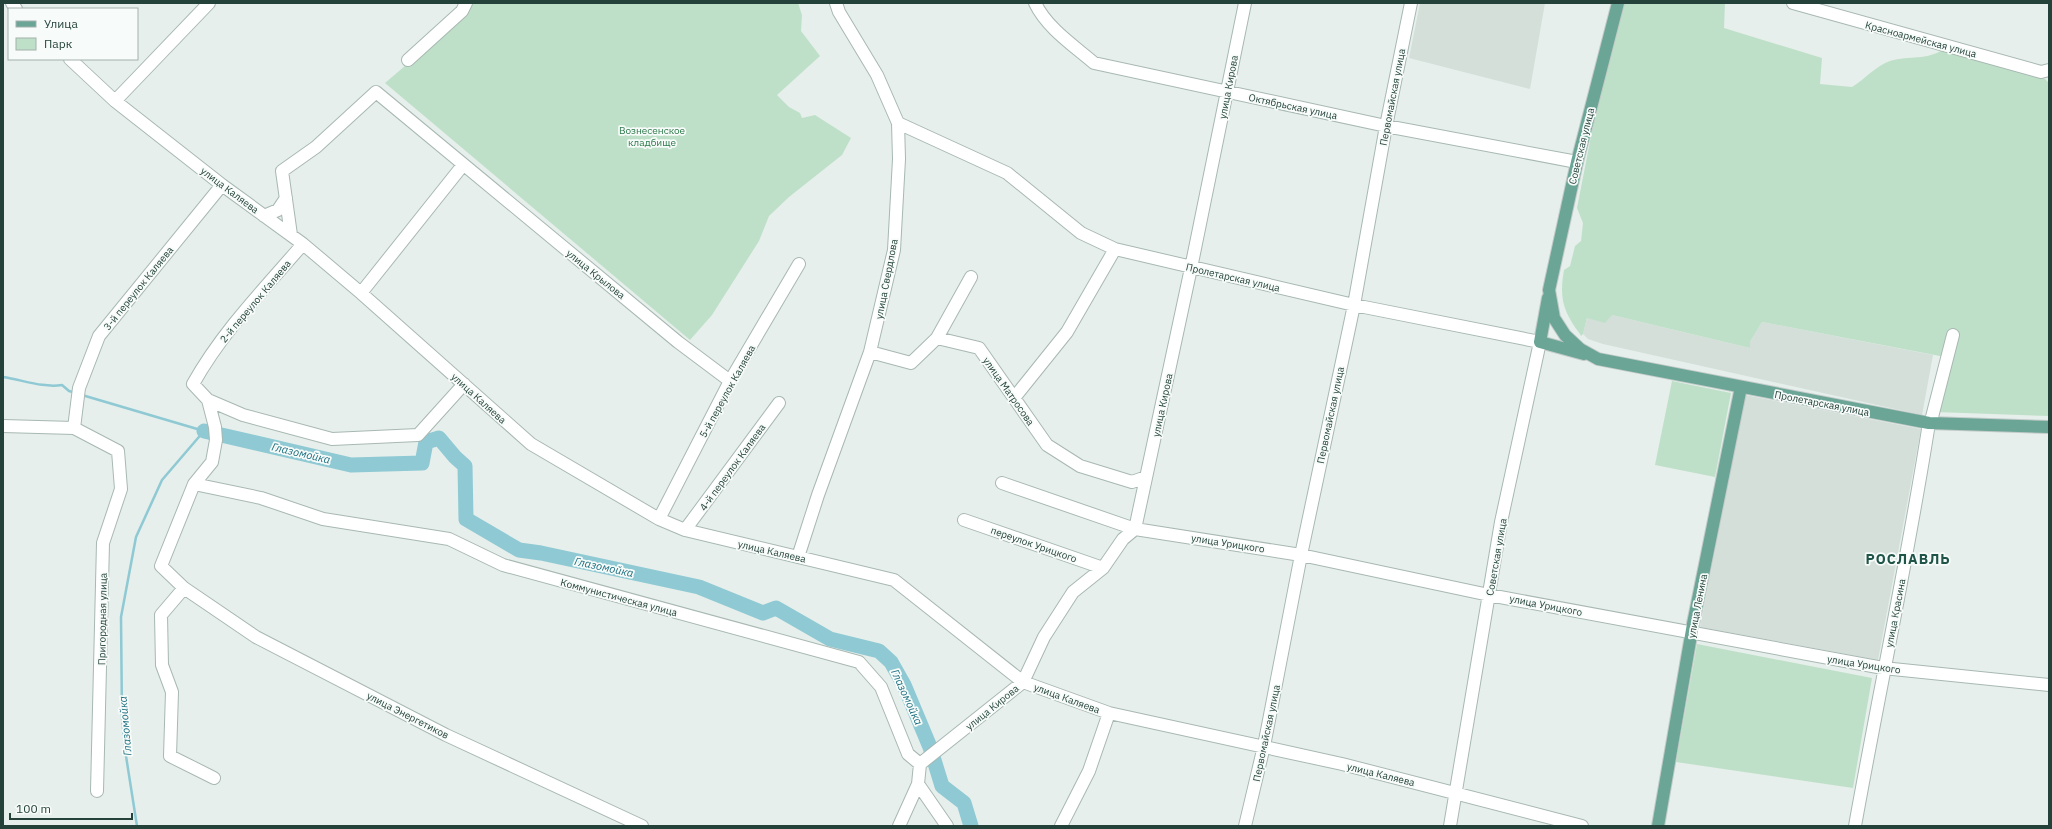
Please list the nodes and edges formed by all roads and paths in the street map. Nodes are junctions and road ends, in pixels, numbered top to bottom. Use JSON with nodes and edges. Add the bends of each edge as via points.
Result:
{"nodes":[{"id":1,"x":209,"y":3,"type":"edge"},
{"id":2,"x":466,"y":3,"type":"edge"},
{"id":3,"x":836,"y":3,"type":"edge"},
{"id":4,"x":1035,"y":3,"type":"edge"},
{"id":5,"x":1245,"y":3,"type":"edge"},
{"id":6,"x":1410,"y":3,"type":"edge"},
{"id":7,"x":1618,"y":3,"type":"edge"},
{"id":8,"x":1793,"y":3,"type":"edge"},
{"id":9,"x":71,"y":60,"type":"edge"},
{"id":10,"x":408,"y":60,"type":"dead end"},
{"id":11,"x":2049,"y":70,"type":"edge"},
{"id":12,"x":1227,"y":92,"type":"junction"},
{"id":13,"x":115,"y":101,"type":"junction"},
{"id":14,"x":898,"y":123,"type":"junction"},
{"id":15,"x":1386,"y":126,"type":"junction"},
{"id":16,"x":1577,"y":162,"type":"junction"},
{"id":17,"x":463,"y":165,"type":"junction"},
{"id":18,"x":222,"y":185,"type":"junction"},
{"id":19,"x":286,"y":198,"type":"junction"},
{"id":20,"x":264,"y":216,"type":"junction"},
{"id":21,"x":291,"y":235,"type":"junction"},
{"id":22,"x":303,"y":244,"type":"junction"},
{"id":23,"x":1115,"y":249,"type":"junction"},
{"id":24,"x":799,"y":264,"type":"dead end"},
{"id":25,"x":1191,"y":268,"type":"junction"},
{"id":26,"x":971,"y":277,"type":"dead end"},
{"id":27,"x":1549,"y":290,"type":"junction"},
{"id":28,"x":361,"y":293,"type":"junction"},
{"id":29,"x":1354,"y":305,"type":"junction"},
{"id":30,"x":1554,"y":318,"type":"joint"},
{"id":31,"x":1952,"y":335,"type":"dead end"},
{"id":32,"x":937,"y":338,"type":"junction"},
{"id":33,"x":1540,"y":342,"type":"junction"},
{"id":34,"x":870,"y":352,"type":"junction"},
{"id":35,"x":1598,"y":358,"type":"junction"},
{"id":36,"x":730,"y":381,"type":"junction"},
{"id":37,"x":464,"y":384,"type":"junction"},
{"id":38,"x":1741,"y":387,"type":"junction"},
{"id":39,"x":1014,"y":398,"type":"junction"},
{"id":40,"x":208,"y":400,"type":"junction"},
{"id":41,"x":779,"y":403,"type":"dead end"},
{"id":42,"x":1929,"y":424,"type":"junction"},
{"id":43,"x":3,"y":426,"type":"edge"},
{"id":44,"x":2049,"y":427,"type":"edge"},
{"id":45,"x":74,"y":428,"type":"junction"},
{"id":46,"x":1146,"y":477,"type":"junction"},
{"id":47,"x":1002,"y":483,"type":"dead end"},
{"id":48,"x":194,"y":484,"type":"junction"},
{"id":49,"x":658,"y":519,"type":"junction"},
{"id":50,"x":964,"y":520,"type":"dead end"},
{"id":51,"x":1135,"y":529,"type":"junction"},
{"id":52,"x":685,"y":530,"type":"junction"},
{"id":53,"x":1301,"y":555,"type":"junction"},
{"id":54,"x":798,"y":557,"type":"junction"},
{"id":55,"x":1103,"y":568,"type":"junction"},
{"id":56,"x":184,"y":588,"type":"junction"},
{"id":57,"x":1489,"y":595,"type":"junction"},
{"id":58,"x":1692,"y":633,"type":"junction"},
{"id":59,"x":1883,"y":668,"type":"junction"},
{"id":60,"x":1023,"y":682,"type":"junction"},
{"id":61,"x":2049,"y":684,"type":"edge"},
{"id":62,"x":1109,"y":713,"type":"junction"},
{"id":63,"x":1264,"y":746,"type":"junction"},
{"id":64,"x":920,"y":764,"type":"junction"},
{"id":65,"x":214,"y":778,"type":"dead end"},
{"id":66,"x":918,"y":784,"type":"junction"},
{"id":67,"x":97,"y":791,"type":"dead end"},
{"id":68,"x":1456,"y":793,"type":"junction"},
{"id":69,"x":642,"y":826,"type":"edge"},
{"id":70,"x":899,"y":826,"type":"edge"},
{"id":71,"x":948,"y":826,"type":"edge"},
{"id":72,"x":1061,"y":826,"type":"edge"},
{"id":73,"x":1245,"y":826,"type":"edge"},
{"id":74,"x":1450,"y":826,"type":"edge"},
{"id":75,"x":1582,"y":826,"type":"edge"},
{"id":76,"x":1658,"y":826,"type":"edge"},
{"id":77,"x":1855,"y":826,"type":"edge"}],
"edges":[{"from":1,"to":13,"type":"street"},
{"from":2,"to":10,"type":"street","via":[[462,11]]},
{"from":3,"to":14,"type":"street","name":"улица Свердлова","via":[[877,75]]},
{"from":4,"to":12,"type":"street","name":"Октябрьская улица","via":[[1040,14],[1094,63]]},
{"from":5,"to":12,"type":"street","name":"улица Кирова"},
{"from":6,"to":15,"type":"street","name":"Первомайская улица"},
{"from":7,"to":16,"type":"main road","name":"Советская улица"},
{"from":8,"to":11,"type":"street","name":"Красноармейская улица","via":[[2041,72]]},
{"from":9,"to":13,"type":"street","name":"улица Каляева"},
{"from":12,"to":15,"type":"street","name":"Октябрьская улица"},
{"from":12,"to":25,"type":"street","name":"улица Кирова"},
{"from":13,"to":18,"type":"street","name":"улица Каляева"},
{"from":14,"to":23,"type":"street","name":"Пролетарская улица","via":[[1007,173],[1081,232]]},
{"from":14,"to":34,"type":"street","name":"улица Свердлова","via":[[899,159],[894,250]]},
{"from":15,"to":16,"type":"street","name":"Октябрьская улица"},
{"from":15,"to":29,"type":"street","name":"Первомайская улица"},
{"from":16,"to":27,"type":"main road","name":"Советская улица"},
{"from":17,"to":19,"type":"street","name":"улица Крылова","via":[[376,92],[316,147],[282,171]]},
{"from":17,"to":28,"type":"street"},
{"from":17,"to":36,"type":"street","name":"улица Крылова","via":[[678,342]]},
{"from":18,"to":20,"type":"street","name":"улица Каляева"},
{"from":18,"to":45,"type":"street","name":"3-й переулок Каляева","via":[[99,336],[80,388]]},
{"from":19,"to":20,"type":"street","via":[[278,210]]},
{"from":19,"to":21,"type":"street","name":"улица Крылова"},
{"from":20,"to":21,"type":"street","name":"улица Каляева"},
{"from":21,"to":22,"type":"street","name":"улица Каляева"},
{"from":22,"to":28,"type":"street","name":"улица Каляева"},
{"from":22,"to":40,"type":"street","name":"2-й переулок Каляева","via":[[233,324],[205,363],[193,384]]},
{"from":23,"to":25,"type":"street","name":"Пролетарская улица"},
{"from":23,"to":39,"type":"street","via":[[1068,332]]},
{"from":24,"to":36,"type":"street","name":"5-й переулок Каляева"},
{"from":25,"to":29,"type":"street","name":"Пролетарская улица"},
{"from":25,"to":46,"type":"street","name":"улица Кирова"},
{"from":26,"to":32,"type":"street"},
{"from":27,"to":30,"type":"main road","name":"Советская улица"},
{"from":27,"to":33,"type":"main road","name":"Советская улица"},
{"from":28,"to":37,"type":"street","name":"улица Каляева"},
{"from":29,"to":33,"type":"street","name":"Пролетарская улица"},
{"from":29,"to":53,"type":"street","name":"Первомайская улица"},
{"from":30,"to":35,"type":"main road","name":"Пролетарская улица","via":[[1565,335],[1580,349]]},
{"from":31,"to":42,"type":"street","name":"улица Красина"},
{"from":32,"to":34,"type":"street","via":[[911,363]]},
{"from":32,"to":39,"type":"street","name":"улица Матросова","via":[[979,348]]},
{"from":33,"to":35,"type":"main road","name":"Пролетарская улица"},
{"from":33,"to":57,"type":"street","name":"Советская улица"},
{"from":34,"to":54,"type":"street","name":"улица Свердлова"},
{"from":35,"to":38,"type":"main road","name":"Пролетарская улица"},
{"from":36,"to":49,"type":"street","name":"5-й переулок Каляева"},
{"from":37,"to":40,"type":"street","name":"2-й переулок Каляева","via":[[418,435],[332,439],[243,415]]},
{"from":37,"to":49,"type":"street","name":"улица Каляева","via":[[531,444]]},
{"from":38,"to":42,"type":"main road","name":"Пролетарская улица"},
{"from":38,"to":58,"type":"main road","name":"улица Ленина"},
{"from":39,"to":46,"type":"street","name":"улица Матросова","via":[[1047,445],[1080,466],[1132,482]]},
{"from":40,"to":48,"type":"street","via":[[216,440],[212,462]]},
{"from":41,"to":52,"type":"street","name":"4-й переулок Каляева"},
{"from":42,"to":44,"type":"main road","name":"Пролетарская улица"},
{"from":42,"to":59,"type":"street","name":"улица Красина","via":[[1916,507]]},
{"from":43,"to":45,"type":"street"},
{"from":45,"to":67,"type":"street","name":"Пригородная улица","via":[[118,451],[121,489],[103,543]]},
{"from":46,"to":51,"type":"street","name":"улица Кирова"},
{"from":47,"to":51,"type":"street","name":"улица Урицкого"},
{"from":48,"to":56,"type":"street","name":"улица Энергетиков","via":[[161,566]]},
{"from":48,"to":64,"type":"street","name":"Коммунистическая улица","via":[[261,498],[324,519],[449,539],[503,566],[859,662],[881,687],[908,754]]},
{"from":49,"to":52,"type":"street","name":"улица Каляева"},
{"from":50,"to":55,"type":"street","name":"переулок Урицкого"},
{"from":51,"to":53,"type":"street","name":"улица Урицкого"},
{"from":51,"to":55,"type":"street","name":"улица Кирова","via":[[1123,539]]},
{"from":52,"to":54,"type":"street","name":"улица Каляева"},
{"from":53,"to":57,"type":"street","name":"улица Урицкого"},
{"from":53,"to":63,"type":"street","name":"Первомайская улица"},
{"from":54,"to":60,"type":"street","name":"улица Каляева","via":[[894,580]]},
{"from":55,"to":60,"type":"street","name":"улица Кирова","via":[[1073,592],[1044,637]]},
{"from":56,"to":65,"type":"street","via":[[161,615],[162,665],[172,692],[170,756]]},
{"from":56,"to":69,"type":"street","name":"улица Энергетиков","via":[[256,637],[446,734]]},
{"from":57,"to":58,"type":"street","name":"улица Урицкого"},
{"from":57,"to":68,"type":"street","name":"Советская улица"},
{"from":58,"to":59,"type":"street","name":"улица Урицкого"},
{"from":58,"to":76,"type":"main road","name":"улица Ленина"},
{"from":59,"to":61,"type":"street","name":"улица Урицкого"},
{"from":59,"to":77,"type":"street","name":"улица Красина"},
{"from":60,"to":62,"type":"street","name":"улица Каляева"},
{"from":60,"to":64,"type":"street","name":"улица Кирова"},
{"from":62,"to":63,"type":"street","name":"улица Каляева"},
{"from":62,"to":72,"type":"street","via":[[1089,771]]},
{"from":63,"to":68,"type":"street","name":"улица Каляева"},
{"from":63,"to":73,"type":"street","name":"Первомайская улица"},
{"from":64,"to":66,"type":"street"},
{"from":66,"to":70,"type":"street"},
{"from":66,"to":71,"type":"street"},
{"from":68,"to":74,"type":"street","name":"Советская улица"},
{"from":68,"to":75,"type":"street","name":"улица Каляева"}]}
